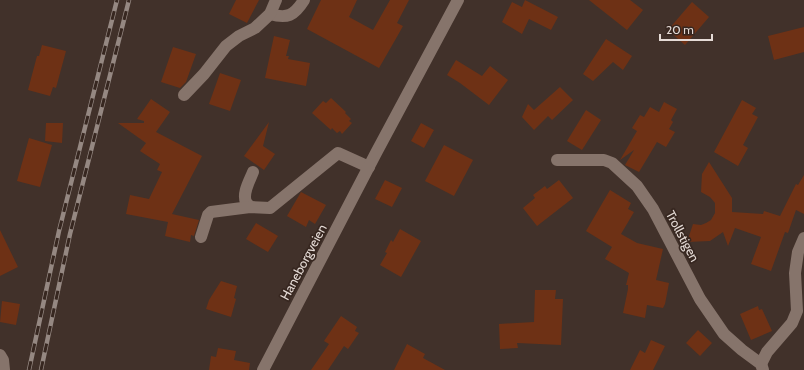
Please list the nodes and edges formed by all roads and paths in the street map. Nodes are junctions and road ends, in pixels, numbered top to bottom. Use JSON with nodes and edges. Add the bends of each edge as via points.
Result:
{"nodes":[{"id":1,"x":276,"y":0,"type":"edge"},
{"id":2,"x":304,"y":0,"type":"edge"},
{"id":3,"x":458,"y":0,"type":"edge"},
{"id":4,"x":270,"y":14,"type":"junction"},
{"id":5,"x":184,"y":95,"type":"dead end"},
{"id":6,"x":557,"y":160,"type":"dead end"},
{"id":7,"x":368,"y":167,"type":"junction"},
{"id":8,"x":253,"y":172,"type":"dead end"},
{"id":9,"x":250,"y":207,"type":"junction"},
{"id":10,"x":201,"y":237,"type":"dead end"},
{"id":11,"x":804,"y":238,"type":"edge"},
{"id":12,"x":800,"y":311,"type":"edge"},
{"id":13,"x":0,"y":355,"type":"edge"},
{"id":14,"x":762,"y":367,"type":"edge"},
{"id":15,"x":4,"y":370,"type":"edge"},
{"id":16,"x":263,"y":370,"type":"edge"}],
"edges":[{"from":1,"to":4,"type":"street"},
{"from":2,"to":4,"type":"street","via":[[289,16]]},
{"from":3,"to":7,"type":"street","name":"Haneborgveien"},
{"from":4,"to":5,"type":"street","via":[[255,28],[226,46]]},
{"from":6,"to":14,"type":"street","name":"Trollstigen","via":[[604,160],[612,163],[637,186],[653,209],[700,299],[724,334]]},
{"from":7,"to":9,"type":"street","via":[[338,153],[270,208]]},
{"from":7,"to":16,"type":"street","name":"Haneborgveien"},
{"from":8,"to":9,"type":"street","via":[[246,189],[246,202]]},
{"from":9,"to":10,"type":"street","via":[[211,212]]},
{"from":11,"to":12,"type":"street","name":"Trollstigen","via":[[798,252],[795,273]]},
{"from":12,"to":14,"type":"street","name":"Trollstigen","via":[[767,352]]},
{"from":13,"to":15,"type":"street"}]}
